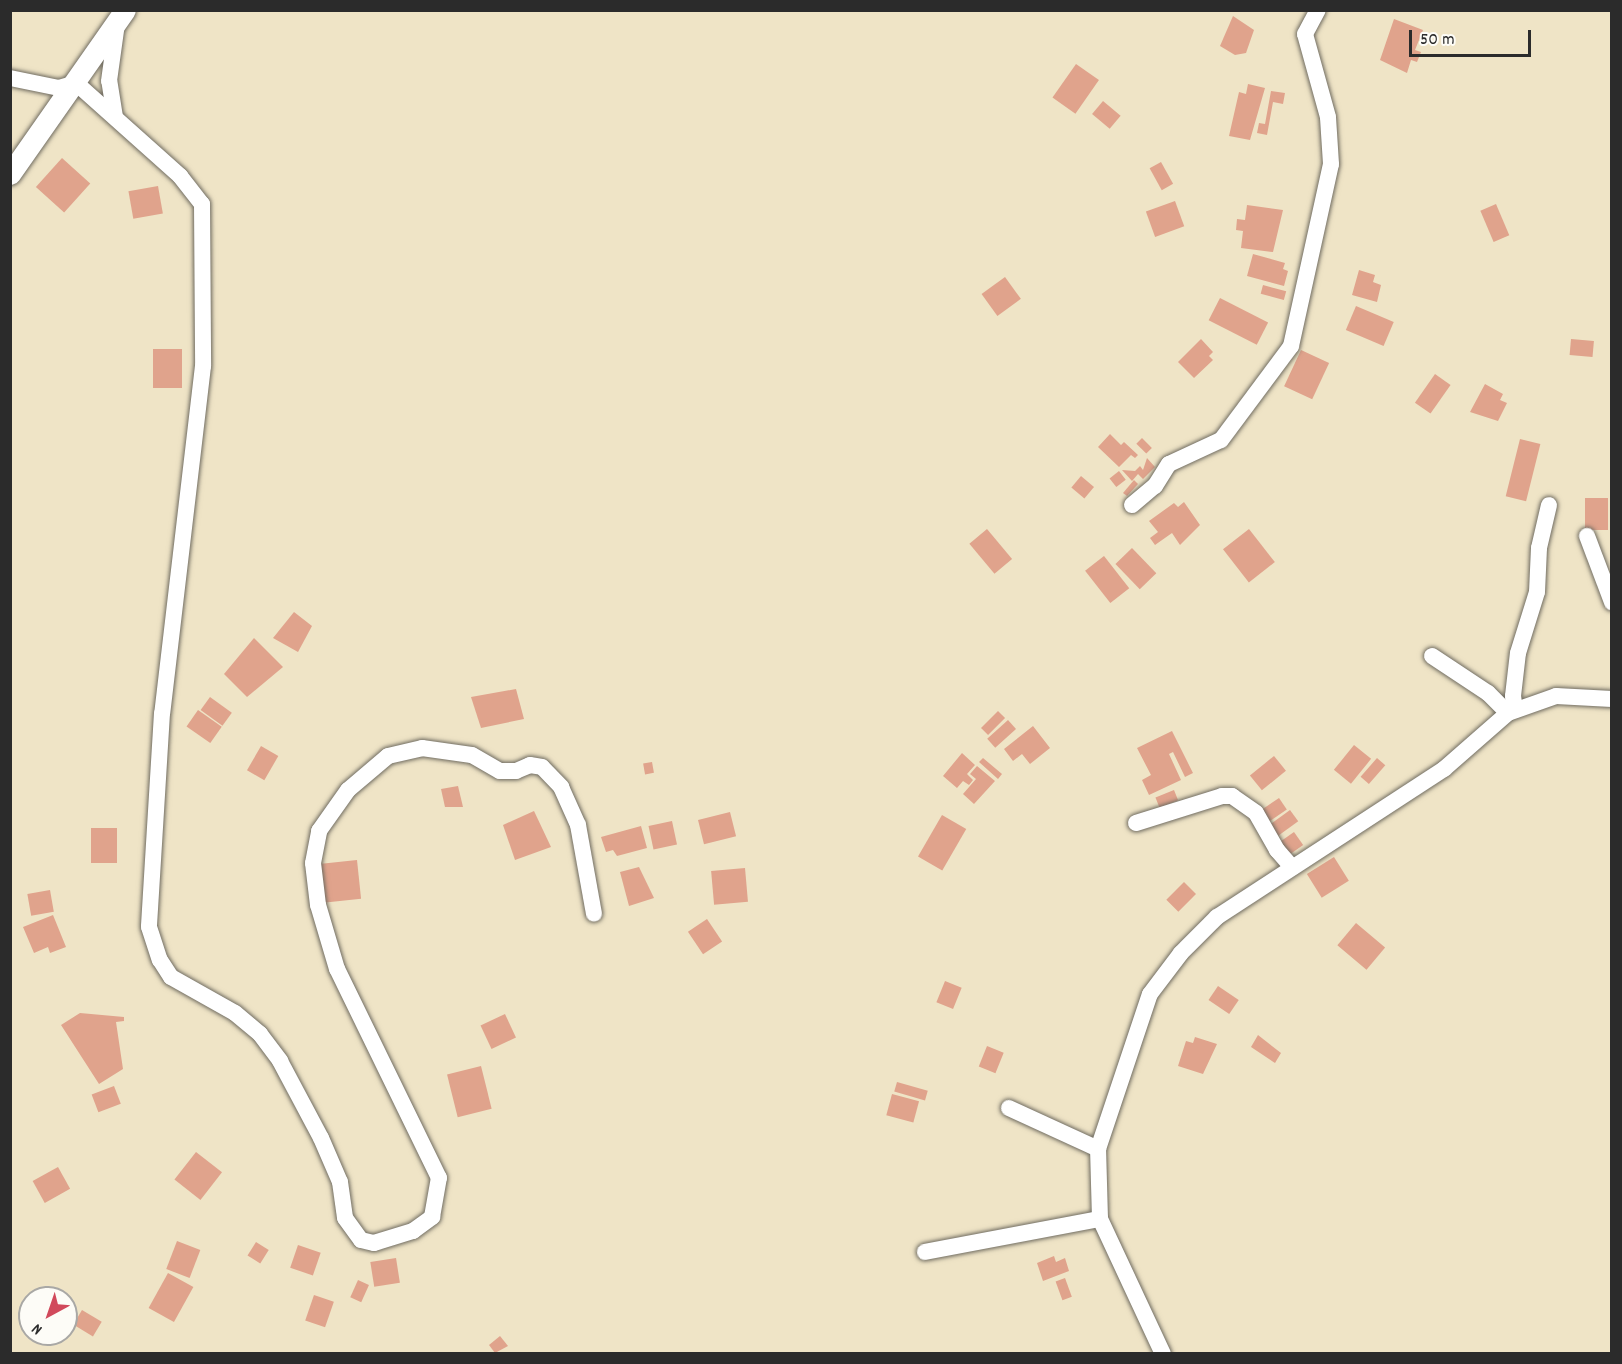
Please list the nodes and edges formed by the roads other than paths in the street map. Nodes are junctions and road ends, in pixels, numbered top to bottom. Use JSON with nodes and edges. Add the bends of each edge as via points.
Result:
{"nodes":[{"id":1,"x":1318,"y":10,"type":"edge"},
{"id":2,"x":121,"y":16,"type":"edge"},
{"id":3,"x":10,"y":78,"type":"edge"},
{"id":4,"x":76,"y":83,"type":"junction"},
{"id":5,"x":116,"y":117,"type":"junction"},
{"id":6,"x":10,"y":174,"type":"edge"},
{"id":7,"x":1132,"y":505,"type":"dead end"},
{"id":8,"x":1549,"y":505,"type":"dead end"},
{"id":9,"x":1587,"y":536,"type":"dead end"},
{"id":10,"x":1611,"y":602,"type":"edge"},
{"id":11,"x":1432,"y":656,"type":"dead end"},
{"id":12,"x":1611,"y":699,"type":"edge"},
{"id":13,"x":1511,"y":711,"type":"junction"},
{"id":14,"x":1136,"y":823,"type":"dead end"},
{"id":15,"x":1292,"y":867,"type":"junction"},
{"id":16,"x":594,"y":914,"type":"dead end"},
{"id":17,"x":1009,"y":1108,"type":"dead end"},
{"id":18,"x":1098,"y":1149,"type":"junction"},
{"id":19,"x":1100,"y":1219,"type":"junction"},
{"id":20,"x":925,"y":1252,"type":"dead end"},
{"id":21,"x":1163,"y":1353,"type":"edge"}],
"edges":[{"from":1,"to":7,"type":"street","via":[[1305,34],[1328,117],[1331,164],[1292,346],[1221,440],[1169,464],[1155,486]]},
{"from":2,"to":4,"type":"street"},
{"from":2,"to":5,"type":"street","via":[[109,81]]},
{"from":3,"to":4,"type":"street","via":[[59,88]]},
{"from":4,"to":5,"type":"street"},
{"from":4,"to":6,"type":"street"},
{"from":5,"to":16,"type":"street","via":[[180,176],[202,204],[203,214],[203,366],[162,713],[149,927],[160,960],[171,977],[235,1013],[260,1034],[280,1061],[321,1138],[340,1182],[345,1218],[361,1240],[374,1243],[414,1231],[432,1217],[439,1178],[337,969],[318,904],[313,862],[319,831],[348,790],[388,756],[422,748],[472,754],[500,771],[516,771],[530,765],[542,767],[561,787],[578,825]]},
{"from":8,"to":13,"type":"street","via":[[1539,548],[1537,592],[1518,653]]},
{"from":9,"to":10,"type":"street"},
{"from":11,"to":13,"type":"street"},
{"from":12,"to":13,"type":"street","via":[[1556,696]]},
{"from":13,"to":15,"type":"street","via":[[1444,769]]},
{"from":14,"to":15,"type":"street","via":[[1232,796],[1256,813],[1277,850]]},
{"from":15,"to":18,"type":"street","via":[[1217,917],[1181,953],[1150,994]]},
{"from":17,"to":18,"type":"street"},
{"from":18,"to":19,"type":"street"},
{"from":19,"to":20,"type":"street"},
{"from":19,"to":21,"type":"street"}]}
